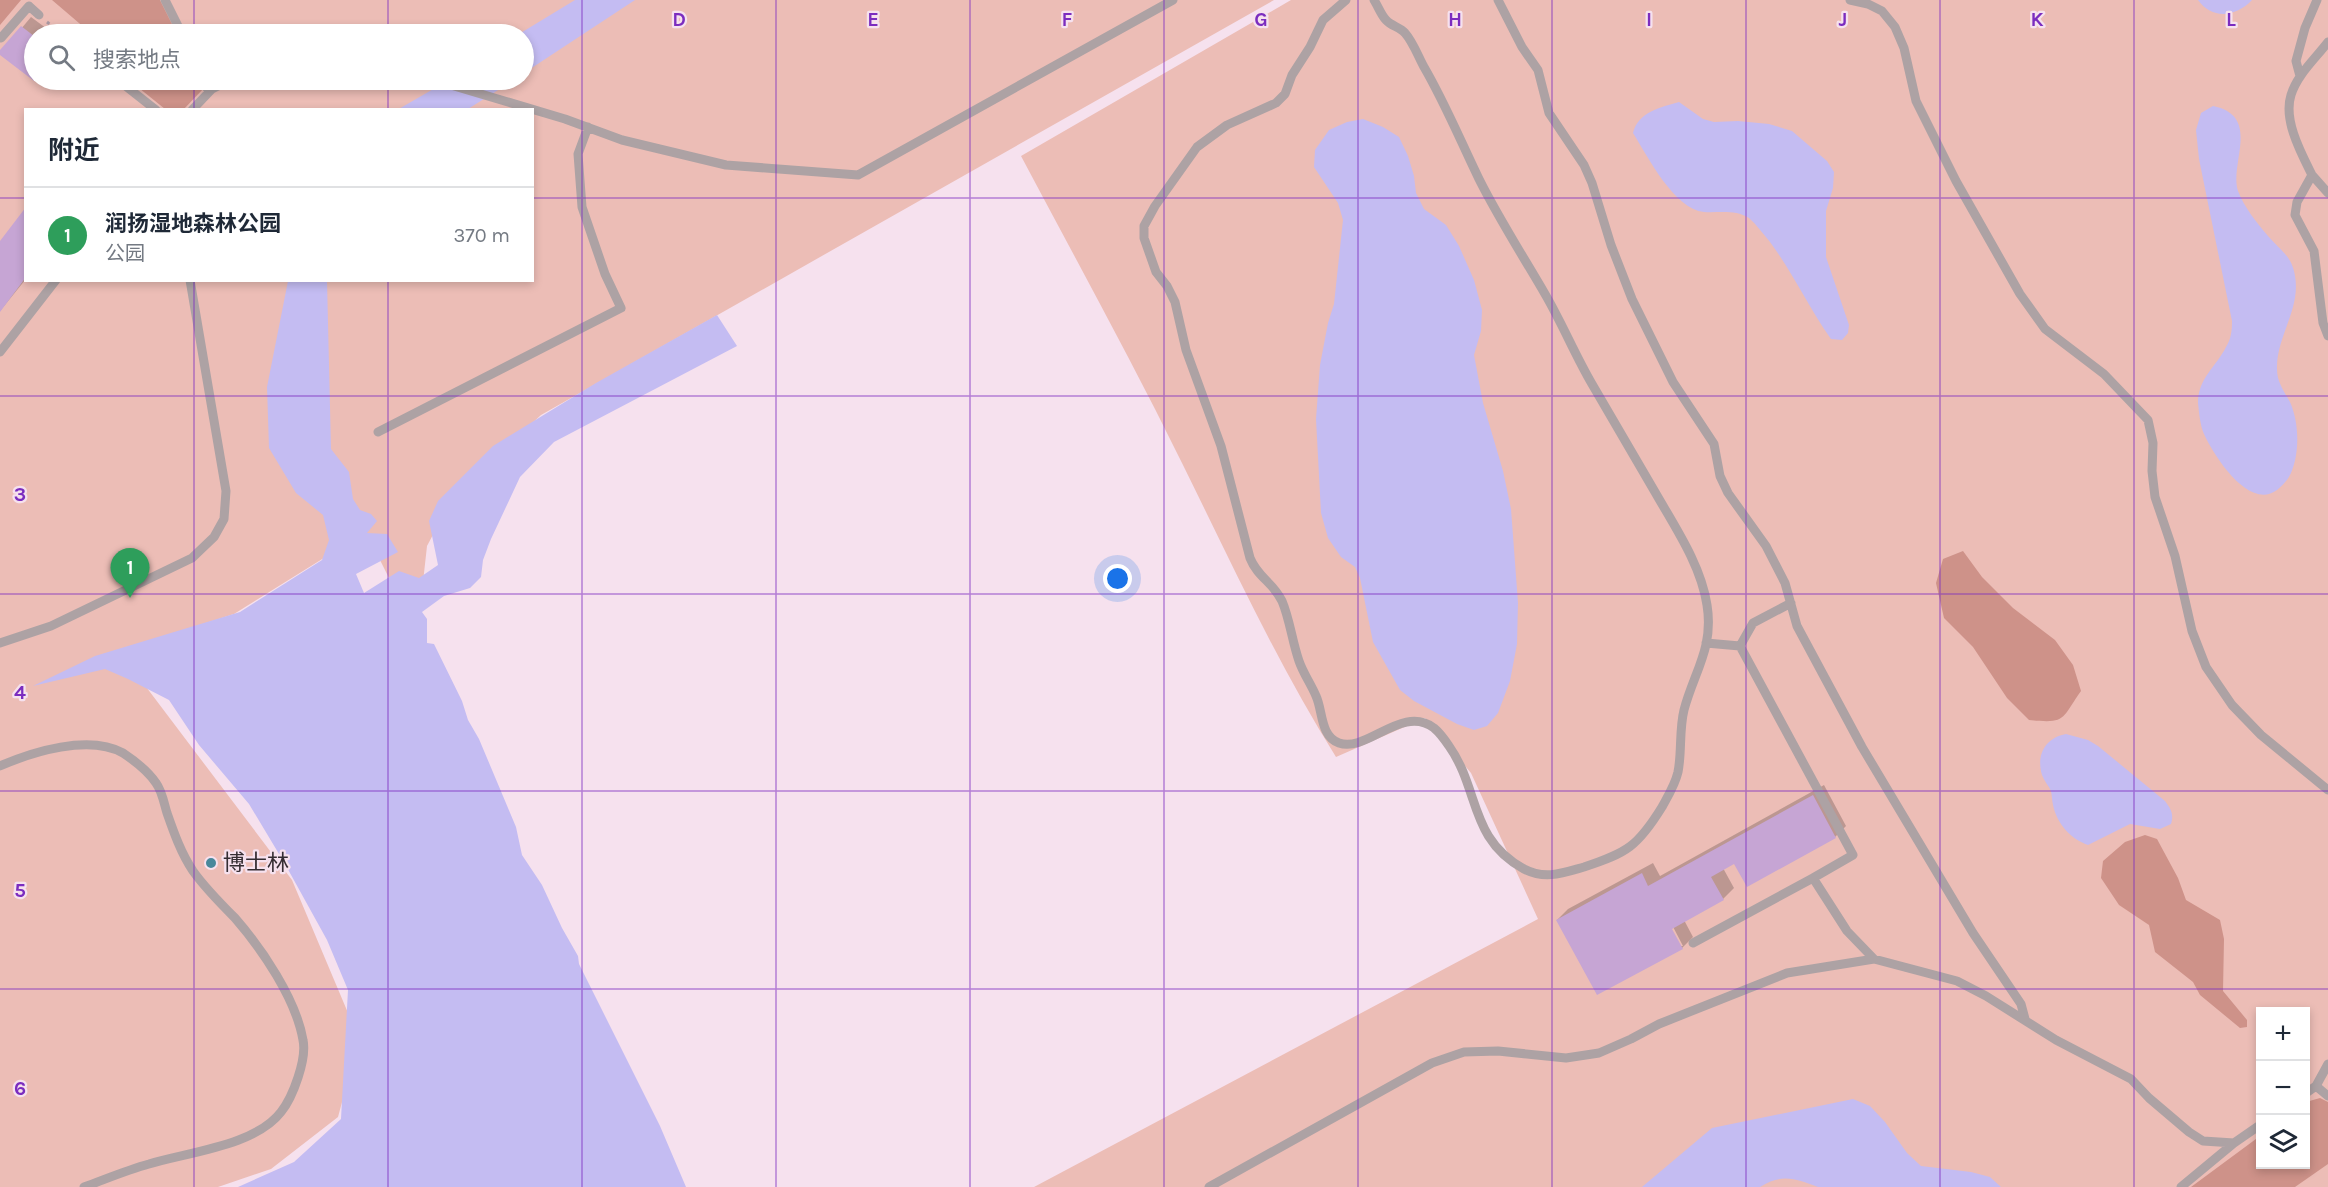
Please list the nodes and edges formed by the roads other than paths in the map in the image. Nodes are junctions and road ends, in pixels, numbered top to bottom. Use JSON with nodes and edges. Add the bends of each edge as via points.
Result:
{"nodes":[{"id":1,"x":165,"y":0,"type":"edge"},
{"id":2,"x":1173,"y":0,"type":"edge"},
{"id":3,"x":1346,"y":0,"type":"edge"},
{"id":4,"x":1374,"y":0,"type":"edge"},
{"id":5,"x":1498,"y":0,"type":"edge"},
{"id":6,"x":1850,"y":0,"type":"edge"},
{"id":7,"x":2317,"y":0,"type":"edge"},
{"id":8,"x":39,"y":15,"type":"road end"},
{"id":9,"x":177,"y":24,"type":"edge"},
{"id":10,"x":1,"y":38,"type":"edge"},
{"id":11,"x":2328,"y":42,"type":"edge"},
{"id":12,"x":2300,"y":76,"type":"junction"},
{"id":13,"x":131,"y":90,"type":"edge"},
{"id":14,"x":212,"y":90,"type":"edge"},
{"id":15,"x":467,"y":90,"type":"edge"},
{"id":16,"x":209,"y":92,"type":"joint"},
{"id":17,"x":153,"y":108,"type":"edge"},
{"id":18,"x":194,"y":108,"type":"edge"},
{"id":19,"x":526,"y":108,"type":"edge"},
{"id":20,"x":534,"y":111,"type":"edge"},
{"id":21,"x":588,"y":127,"type":"junction"},
{"id":22,"x":2312,"y":175,"type":"junction"},
{"id":23,"x":2328,"y":193,"type":"edge"},
{"id":24,"x":54,"y":282,"type":"edge"},
{"id":25,"x":190,"y":282,"type":"edge"},
{"id":26,"x":2328,"y":336,"type":"edge"},
{"id":27,"x":0,"y":352,"type":"edge"},
{"id":28,"x":378,"y":432,"type":"dead end"},
{"id":29,"x":1791,"y":603,"type":"junction"},
{"id":30,"x":0,"y":643,"type":"edge"},
{"id":31,"x":1706,"y":643,"type":"junction"},
{"id":32,"x":1740,"y":646,"type":"junction"},
{"id":33,"x":0,"y":766,"type":"edge"},
{"id":34,"x":2328,"y":790,"type":"edge"},
{"id":35,"x":1813,"y":878,"type":"junction"},
{"id":36,"x":1693,"y":943,"type":"dead end"},
{"id":37,"x":1874,"y":959,"type":"junction"},
{"id":38,"x":2025,"y":1019,"type":"junction"},
{"id":39,"x":2328,"y":1064,"type":"edge"},
{"id":40,"x":2316,"y":1086,"type":"junction"},
{"id":41,"x":2310,"y":1090,"type":"edge"},
{"id":42,"x":2328,"y":1096,"type":"edge"},
{"id":43,"x":2256,"y":1128,"type":"edge"},
{"id":44,"x":2234,"y":1143,"type":"junction"},
{"id":45,"x":84,"y":1187,"type":"edge"},
{"id":46,"x":1209,"y":1187,"type":"edge"},
{"id":47,"x":2181,"y":1187,"type":"edge"}],
"edges":[{"from":1,"to":9,"type":"lane"},
{"from":2,"to":21,"type":"lane","via":[[858,175],[726,165],[622,140]]},
{"from":3,"to":31,"type":"lane","via":[[1323,20],[1286,94],[1276,103],[1227,125],[1197,147],[1144,226],[1144,238],[1156,272],[1175,302],[1186,350],[1221,446],[1250,558],[1255,571],[1280,597],[1327,733],[1343,744],[1405,722],[1420,721],[1432,726],[1456,755],[1485,833],[1494,844],[1522,868],[1556,876],[1617,854],[1645,834],[1675,784],[1684,711]]},
{"from":4,"to":31,"type":"lane","via":[[1386,21],[1404,31],[1436,87],[1504,227],[1677,530],[1703,585],[1708,609]]},
{"from":5,"to":29,"type":"lane","via":[[1538,70],[1549,114],[1584,165],[1632,299],[1673,382],[1714,444],[1720,476],[1728,493],[1766,546]]},
{"from":6,"to":34,"type":"lane","via":[[1882,11],[1895,27],[1916,101],[2020,294],[2045,329],[2104,374],[2148,420],[2154,443],[2155,497],[2175,556],[2192,631],[2206,667],[2232,705],[2261,735]]},
{"from":7,"to":12,"type":"lane","via":[[2296,61]]},
{"from":8,"to":10,"type":"lane","via":[[28,6]]},
{"from":11,"to":12,"type":"lane"},
{"from":12,"to":22,"type":"lane","via":[[2290,96],[2290,116]]},
{"from":13,"to":17,"type":"lane"},
{"from":14,"to":16,"type":"lane"},
{"from":15,"to":19,"type":"lane"},
{"from":16,"to":18,"type":"lane"},
{"from":20,"to":21,"type":"lane"},
{"from":21,"to":28,"type":"lane","via":[[578,154],[582,207],[621,308]]},
{"from":22,"to":23,"type":"lane"},
{"from":22,"to":26,"type":"lane","via":[[2297,202],[2295,215],[2314,251]]},
{"from":24,"to":27,"type":"lane"},
{"from":25,"to":30,"type":"lane","via":[[226,491],[225,519],[214,537],[192,558],[51,626]]},
{"from":29,"to":32,"type":"lane","via":[[1753,623]]},
{"from":29,"to":38,"type":"lane","via":[[1797,626],[1862,747],[1973,933],[2021,1004]]},
{"from":31,"to":32,"type":"lane"},
{"from":32,"to":35,"type":"lane","via":[[1854,855]]},
{"from":33,"to":45,"type":"lane","via":[[40,750],[98,746],[120,752],[143,768],[157,784],[178,844],[192,870],[265,956],[304,1042],[291,1094],[282,1112],[264,1130]]},
{"from":35,"to":36,"type":"lane"},
{"from":35,"to":37,"type":"lane","via":[[1846,932]]},
{"from":37,"to":38,"type":"lane","via":[[1956,981]]},
{"from":37,"to":46,"type":"lane","via":[[1787,973],[1659,1024],[1599,1053],[1566,1058],[1464,1052],[1432,1063]]},
{"from":38,"to":44,"type":"lane","via":[[2056,1040],[2131,1079],[2189,1132],[2203,1140]]},
{"from":39,"to":40,"type":"lane"},
{"from":40,"to":41,"type":"lane"},
{"from":40,"to":42,"type":"lane"},
{"from":43,"to":44,"type":"lane"},
{"from":44,"to":47,"type":"lane"}]}
